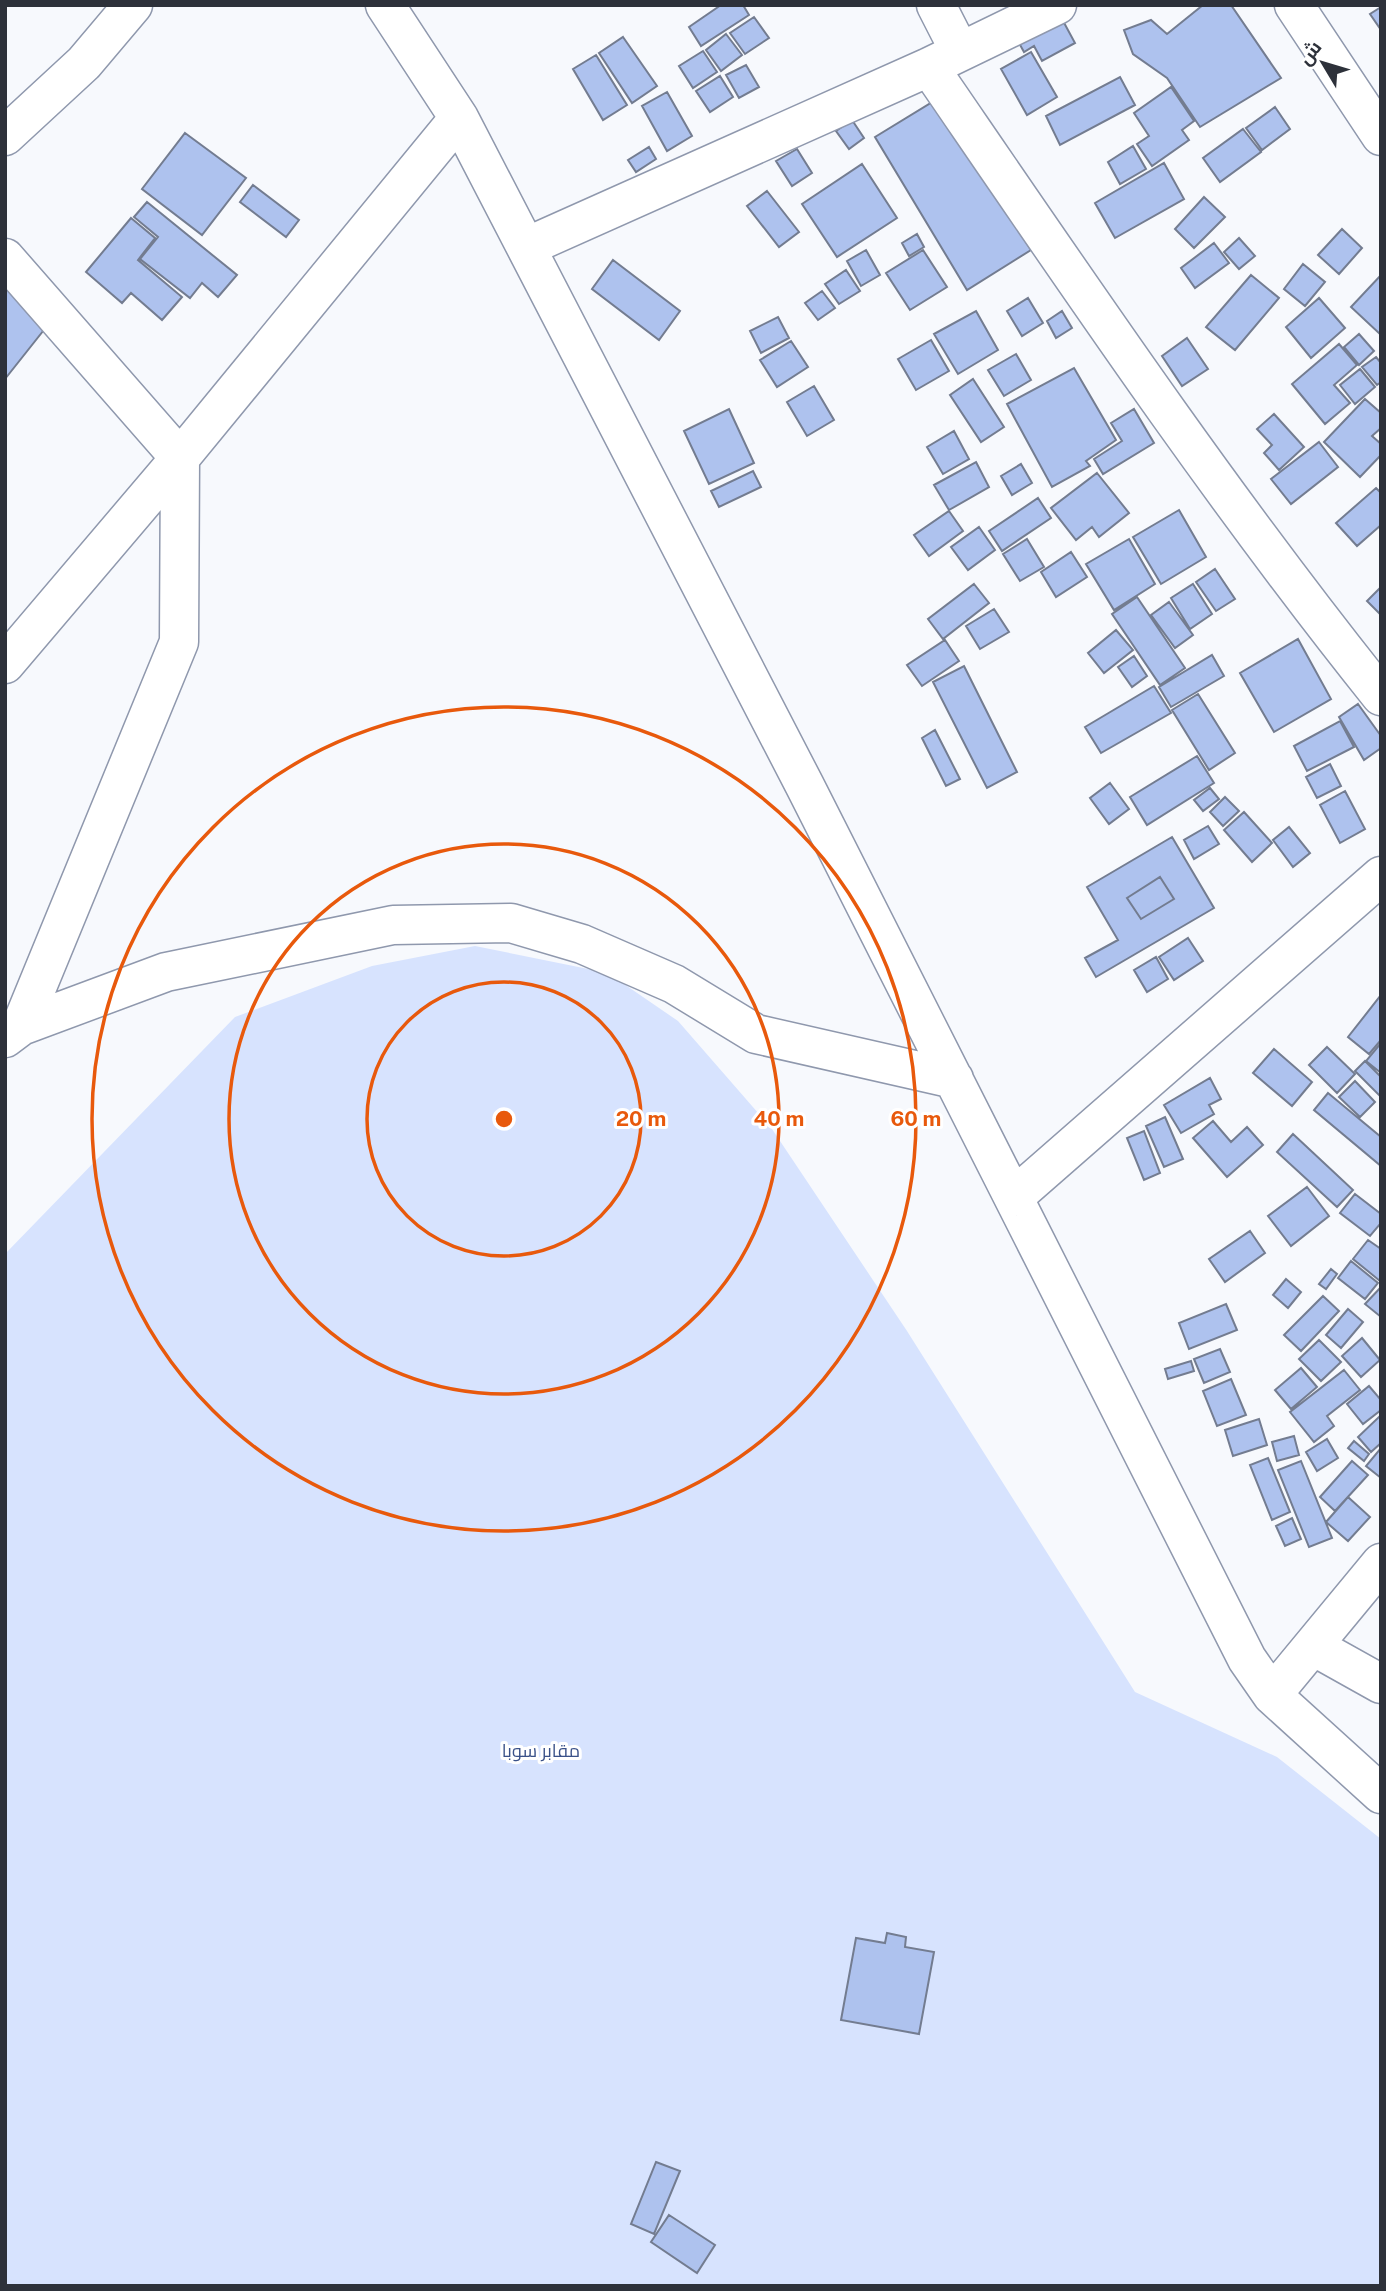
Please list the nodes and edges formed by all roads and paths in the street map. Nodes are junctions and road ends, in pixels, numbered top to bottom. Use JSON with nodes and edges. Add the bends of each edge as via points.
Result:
{"nodes":[{"id":1,"x":133,"y":5,"type":"edge"},
{"id":2,"x":385,"y":5,"type":"edge"},
{"id":3,"x":936,"y":5,"type":"edge"},
{"id":4,"x":1057,"y":5,"type":"edge"},
{"id":5,"x":1294,"y":5,"type":"edge"},
{"id":6,"x":944,"y":58,"type":"junction"},
{"id":7,"x":459,"y":118,"type":"junction"},
{"id":8,"x":5,"y":136,"type":"edge"},
{"id":9,"x":1381,"y":136,"type":"edge"},
{"id":10,"x":526,"y":247,"type":"junction"},
{"id":11,"x":5,"y":258,"type":"edge"},
{"id":12,"x":180,"y":458,"type":"junction"},
{"id":13,"x":5,"y":664,"type":"edge"},
{"id":14,"x":1381,"y":696,"type":"edge"},
{"id":15,"x":1381,"y":876,"type":"edge"},
{"id":16,"x":13,"y":1032,"type":"edge"},
{"id":17,"x":954,"y":1079,"type":"junction"},
{"id":18,"x":1014,"y":1197,"type":"junction"},
{"id":19,"x":1381,"y":1563,"type":"edge"},
{"id":20,"x":1313,"y":1646,"type":"junction"},
{"id":21,"x":1381,"y":1684,"type":"edge"},
{"id":22,"x":1272,"y":1695,"type":"junction"},
{"id":23,"x":1381,"y":1794,"type":"edge"}],
"edges":[{"from":1,"to":8,"type":"street","via":[[84,63]]},
{"from":2,"to":7,"type":"street"},
{"from":3,"to":6,"type":"street"},
{"from":4,"to":6,"type":"street"},
{"from":5,"to":9,"type":"street"},
{"from":6,"to":10,"type":"street"},
{"from":6,"to":14,"type":"street","via":[[1146,384]]},
{"from":7,"to":10,"type":"street"},
{"from":7,"to":12,"type":"street"},
{"from":10,"to":17,"type":"street"},
{"from":11,"to":12,"type":"street"},
{"from":12,"to":13,"type":"street"},
{"from":12,"to":16,"type":"street","via":[[179,642]]},
{"from":15,"to":18,"type":"street"},
{"from":16,"to":17,"type":"street","via":[[166,972],[393,925],[511,923],[582,944],[674,984],[756,1034]]},
{"from":17,"to":18,"type":"street"},
{"from":18,"to":22,"type":"street","via":[[1226,1619]]},
{"from":19,"to":20,"type":"street"},
{"from":20,"to":21,"type":"street"},
{"from":20,"to":22,"type":"street"},
{"from":22,"to":23,"type":"street"}]}
